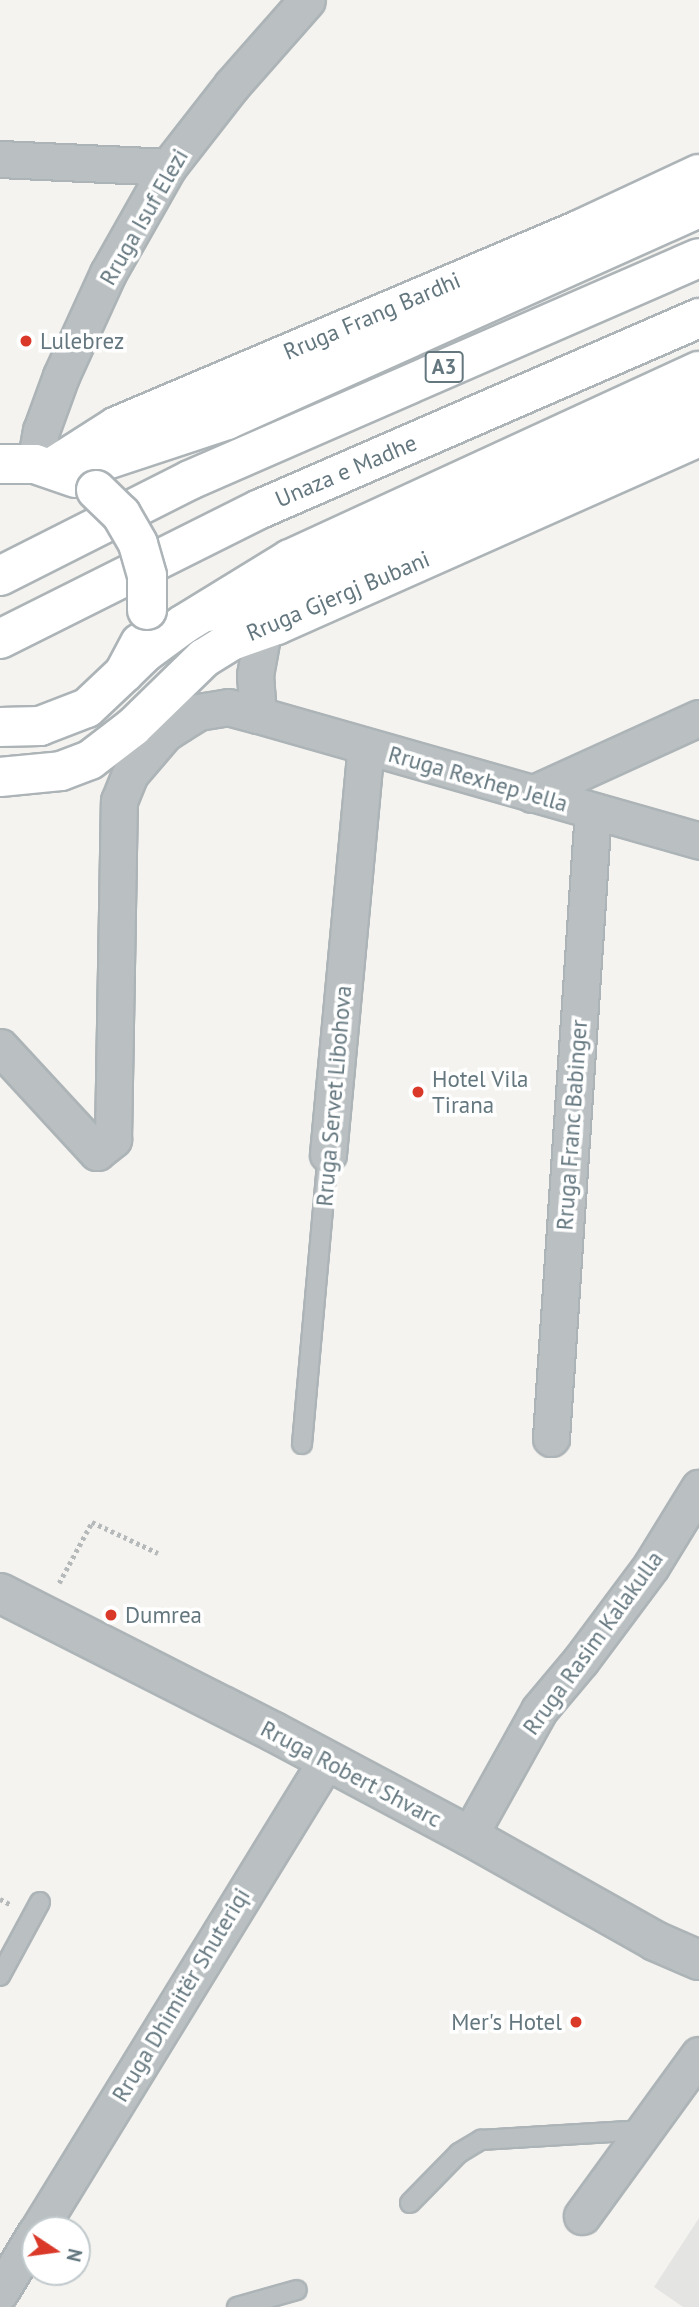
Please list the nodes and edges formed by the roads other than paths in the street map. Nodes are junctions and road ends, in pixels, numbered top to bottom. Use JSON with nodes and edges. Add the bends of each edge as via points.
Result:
{"nodes":[{"id":1,"x":307,"y":0,"type":"edge"},
{"id":2,"x":0,"y":159,"type":"edge"},
{"id":3,"x":168,"y":167,"type":"junction"},
{"id":4,"x":699,"y":174,"type":"edge"},
{"id":5,"x":699,"y":208,"type":"edge"},
{"id":6,"x":699,"y":258,"type":"edge"},
{"id":7,"x":699,"y":318,"type":"edge"},
{"id":8,"x":699,"y":371,"type":"edge"},
{"id":9,"x":699,"y":405,"type":"edge"},
{"id":10,"x":699,"y":437,"type":"edge"},
{"id":11,"x":50,"y":472,"type":"edge"},
{"id":12,"x":0,"y":576,"type":"edge"},
{"id":13,"x":208,"y":612,"type":"junction"},
{"id":14,"x":263,"y":631,"type":"junction"},
{"id":15,"x":0,"y":639,"type":"edge"},
{"id":16,"x":124,"y":673,"type":"junction"},
{"id":17,"x":258,"y":715,"type":"junction"},
{"id":18,"x":699,"y":718,"type":"edge"},
{"id":19,"x":2,"y":728,"type":"edge"},
{"id":20,"x":366,"y":748,"type":"junction"},
{"id":21,"x":0,"y":777,"type":"edge"},
{"id":22,"x":532,"y":794,"type":"junction"},
{"id":23,"x":593,"y":811,"type":"junction"},
{"id":24,"x":699,"y":841,"type":"edge"},
{"id":25,"x":0,"y":1047,"type":"edge"},
{"id":26,"x":328,"y":1154,"type":"joint"},
{"id":27,"x":551,"y":1438,"type":"dead end"},
{"id":28,"x":302,"y":1444,"type":"dead end"},
{"id":29,"x":699,"y":1488,"type":"edge"},
{"id":30,"x":0,"y":1593,"type":"edge"},
{"id":31,"x":326,"y":1761,"type":"junction"},
{"id":32,"x":469,"y":1836,"type":"junction"},
{"id":33,"x":40,"y":1902,"type":"dead end"},
{"id":34,"x":699,"y":1960,"type":"edge"},
{"id":35,"x":0,"y":1976,"type":"edge"},
{"id":36,"x":699,"y":2055,"type":"edge"},
{"id":37,"x":644,"y":2130,"type":"junction"},
{"id":38,"x":410,"y":2203,"type":"dead end"},
{"id":39,"x":46,"y":2216,"type":"edge"},
{"id":40,"x":582,"y":2216,"type":"dead end"},
{"id":41,"x":21,"y":2257,"type":"edge"},
{"id":42,"x":297,"y":2290,"type":"dead end"},
{"id":43,"x":0,"y":2292,"type":"edge"},
{"id":44,"x":237,"y":2307,"type":"edge"}],
"edges":[{"from":1,"to":3,"type":"street","name":"Rruga Isuf Elezi"},
{"from":2,"to":3,"type":"street"},
{"from":3,"to":11,"type":"street","name":"Rruga Isuf Elezi","via":[[108,272],[61,376],[41,431]]},
{"from":4,"to":11,"type":"main road","name":"Rruga Frang Bardhi","via":[[581,229],[117,426]]},
{"from":5,"to":11,"type":"main road","via":[[227,420]]},
{"from":6,"to":12,"type":"main road","number":"A3","via":[[190,480]]},
{"from":7,"to":15,"type":"main road","name":"Unaza e Madhe","number":"A3","via":[[248,514]]},
{"from":8,"to":13,"type":"main road","via":[[290,559]]},
{"from":9,"to":13,"type":"main road","via":[[262,601]]},
{"from":10,"to":14,"type":"main road","name":"Rruga Gjergj Bubani"},
{"from":11,"to":16,"type":"main road","bridge":true,"via":[[121,514],[138,544],[147,576],[148,610],[140,643]]},
{"from":13,"to":16,"type":"main road","via":[[155,645]]},
{"from":14,"to":17,"type":"street","via":[[255,675]]},
{"from":14,"to":21,"type":"main road","name":"Rruga Gjergj Bubani","via":[[232,641],[204,658],[133,727],[90,760],[61,771]]},
{"from":16,"to":19,"type":"main road","via":[[101,698],[72,716],[40,726]]},
{"from":17,"to":20,"type":"street","name":"Rruga Rexhep Jella"},
{"from":17,"to":25,"type":"street","name":"Rruga Rexhep Jella","via":[[228,707],[198,712],[165,733],[130,774],[119,801],[113,1139],[97,1152]]},
{"from":18,"to":22,"type":"street"},
{"from":20,"to":22,"type":"street","name":"Rruga Rexhep Jella"},
{"from":20,"to":26,"type":"street","name":"Rruga Servet Libohova"},
{"from":22,"to":23,"type":"street","name":"Rruga Rexhep Jella"},
{"from":23,"to":24,"type":"street","name":"Rruga Rexhep Jella"},
{"from":23,"to":27,"type":"street","name":"Rruga Franc Babinger"},
{"from":26,"to":28,"type":"lane","name":"Rruga Servet Libohova"},
{"from":29,"to":32,"type":"street","name":"Rruga Rasim Kalakulla","via":[[651,1566],[539,1710]]},
{"from":30,"to":31,"type":"street","name":"Rruga Robert Shvarc"},
{"from":31,"to":32,"type":"street","name":"Rruga Robert Shvarc"},
{"from":31,"to":39,"type":"street","name":"Rruga Dhimitër Shuteriqi"},
{"from":32,"to":34,"type":"street","name":"Rruga Robert Shvarc","via":[[632,1929]]},
{"from":33,"to":35,"type":"lane"},
{"from":36,"to":37,"type":"street"},
{"from":37,"to":38,"type":"lane","via":[[481,2140],[459,2153]]},
{"from":37,"to":40,"type":"street"},
{"from":41,"to":43,"type":"street","name":"Rruga Dhimitër Shuteriqi"},
{"from":42,"to":44,"type":"lane"}]}
